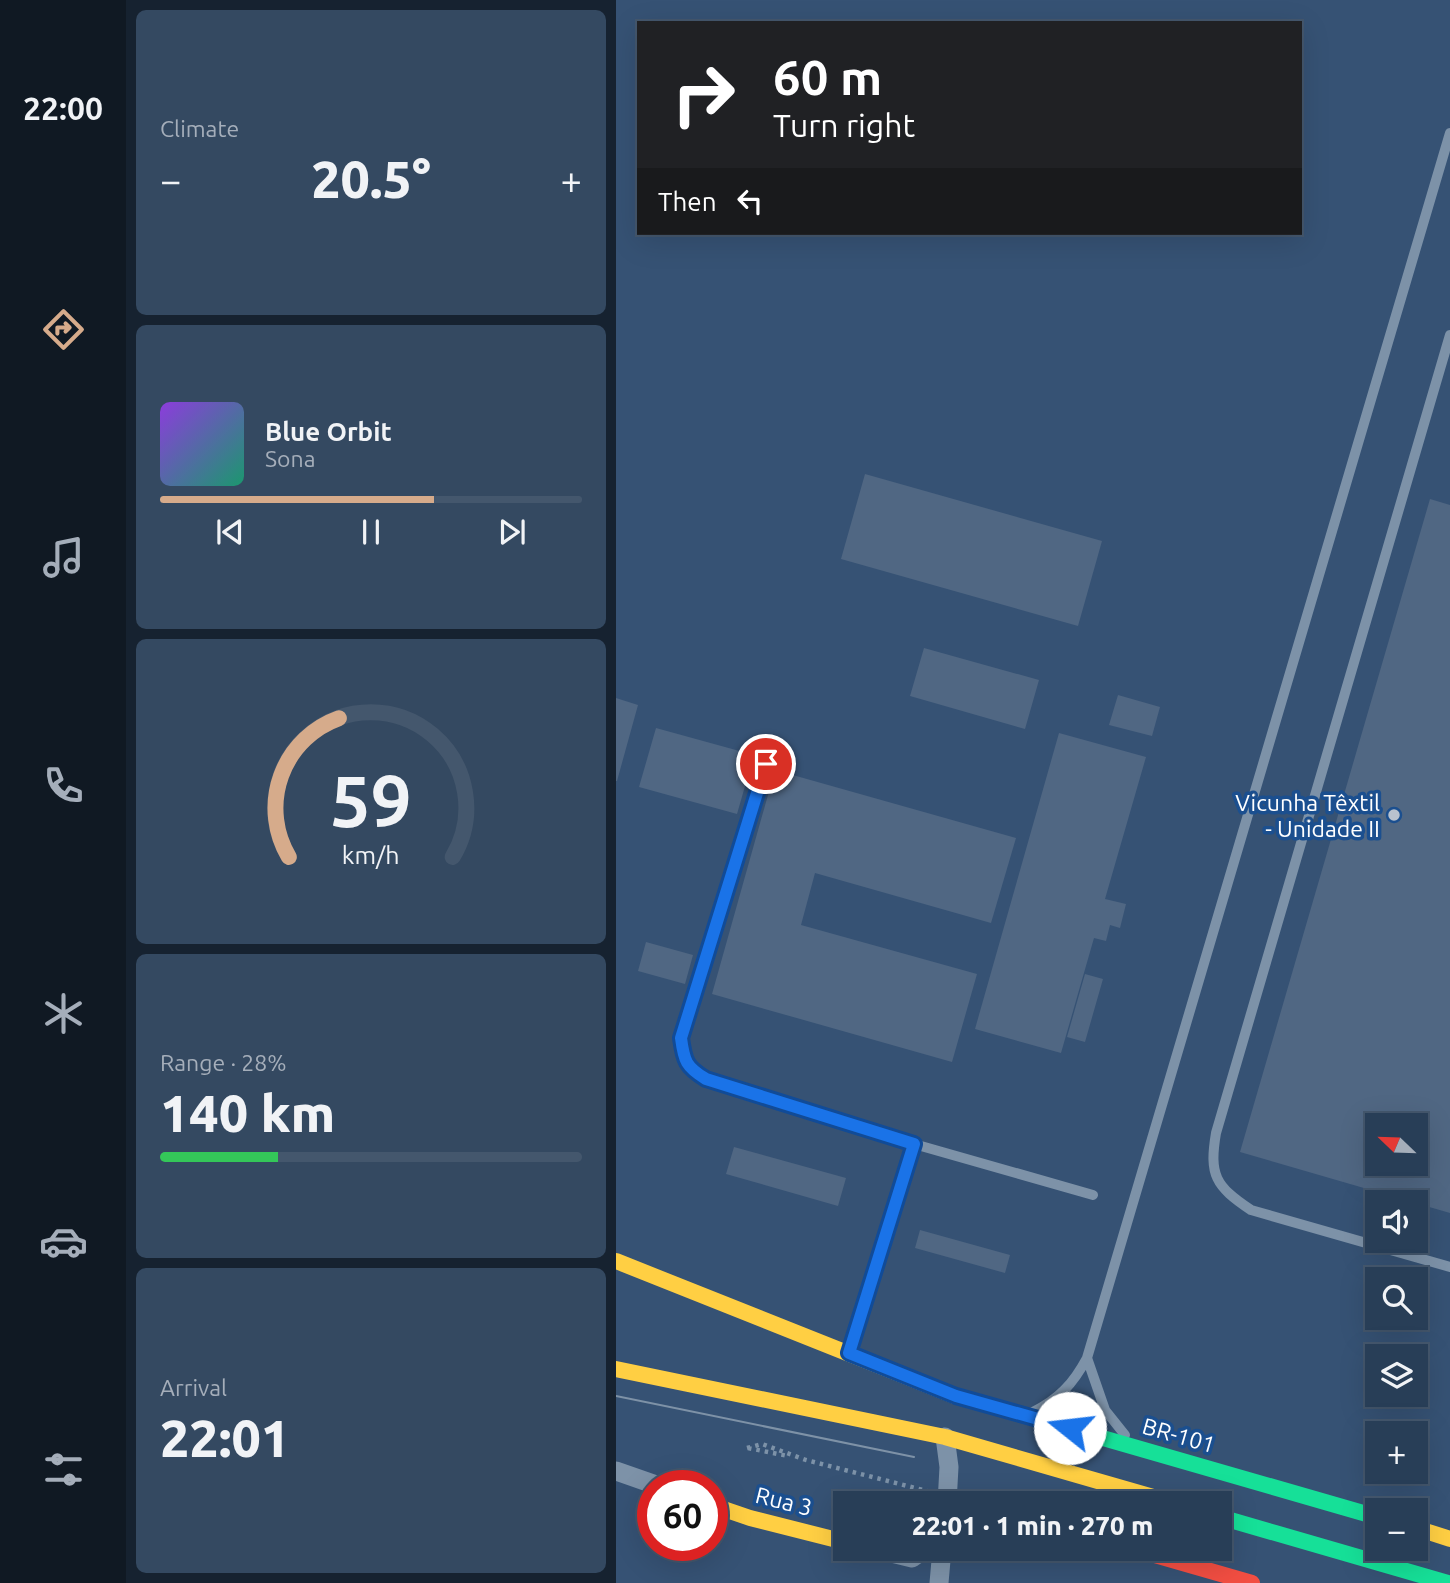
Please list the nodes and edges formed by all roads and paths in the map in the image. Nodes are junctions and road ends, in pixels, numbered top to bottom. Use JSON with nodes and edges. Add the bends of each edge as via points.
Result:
{"nodes":[{"id":1,"x":1450,"y":133,"type":"edge"},
{"id":2,"x":1450,"y":335,"type":"edge"},
{"id":3,"x":766,"y":764,"type":"dead end"},
{"id":4,"x":914,"y":1144,"type":"junction"},
{"id":5,"x":1093,"y":1195,"type":"dead end"},
{"id":6,"x":616,"y":1261,"type":"edge"},
{"id":7,"x":1450,"y":1267,"type":"edge"},
{"id":8,"x":849,"y":1353,"type":"junction"},
{"id":9,"x":1087,"y":1358,"type":"junction"},
{"id":10,"x":616,"y":1369,"type":"edge"},
{"id":11,"x":1027,"y":1416,"type":"junction"},
{"id":12,"x":945,"y":1437,"type":"junction"},
{"id":13,"x":1135,"y":1446,"type":"junction"},
{"id":14,"x":806,"y":1460,"type":"junction"},
{"id":15,"x":616,"y":1471,"type":"edge"},
{"id":16,"x":637,"y":1478,"type":"edge"},
{"id":17,"x":916,"y":1491,"type":"edge"},
{"id":18,"x":948,"y":1491,"type":"edge"},
{"id":19,"x":1132,"y":1491,"type":"edge"},
{"id":20,"x":728,"y":1510,"type":"edge"},
{"id":21,"x":1365,"y":1513,"type":"edge"},
{"id":22,"x":1232,"y":1520,"type":"edge"},
{"id":23,"x":1428,"y":1532,"type":"edge"},
{"id":24,"x":833,"y":1539,"type":"edge"},
{"id":25,"x":1450,"y":1539,"type":"edge"},
{"id":26,"x":941,"y":1561,"type":"edge"},
{"id":27,"x":1176,"y":1561,"type":"edge"},
{"id":28,"x":939,"y":1583,"type":"edge"},
{"id":29,"x":1252,"y":1583,"type":"edge"},
{"id":30,"x":1448,"y":1583,"type":"edge"}],
"edges":[{"from":1,"to":9,"type":"lane"},
{"from":2,"to":7,"type":"lane","via":[[1212,1158],[1217,1180],[1251,1210]]},
{"from":3,"to":4,"type":"lane","via":[[681,1038],[683,1057],[692,1071],[706,1079]]},
{"from":4,"to":5,"type":"lane"},
{"from":4,"to":8,"type":"lane"},
{"from":6,"to":8,"type":"main road","name":"BR-101","number":"BR-101"},
{"from":8,"to":11,"type":"main road","name":"BR-101","number":"BR-101","via":[[956,1396]]},
{"from":9,"to":11,"type":"lane","via":[[1074,1381]]},
{"from":9,"to":13,"type":"lane","via":[[1105,1410]]},
{"from":10,"to":12,"type":"main road"},
{"from":11,"to":13,"type":"main road","name":"BR-101","number":"BR-101"},
{"from":12,"to":18,"type":"street"},
{"from":12,"to":19,"type":"main road"},
{"from":13,"to":21,"type":"main road","name":"BR-101","number":"BR-101"},
{"from":14,"to":14,"type":"path","via":[[762,1444],[747,1448],[759,1450]]},
{"from":14,"to":17,"type":"path"},
{"from":15,"to":16,"type":"street"},
{"from":20,"to":24,"type":"main road","name":"Rua 3"},
{"from":22,"to":30,"type":"main road"},
{"from":23,"to":25,"type":"main road"},
{"from":26,"to":28,"type":"street"},
{"from":27,"to":29,"type":"main road"}]}
